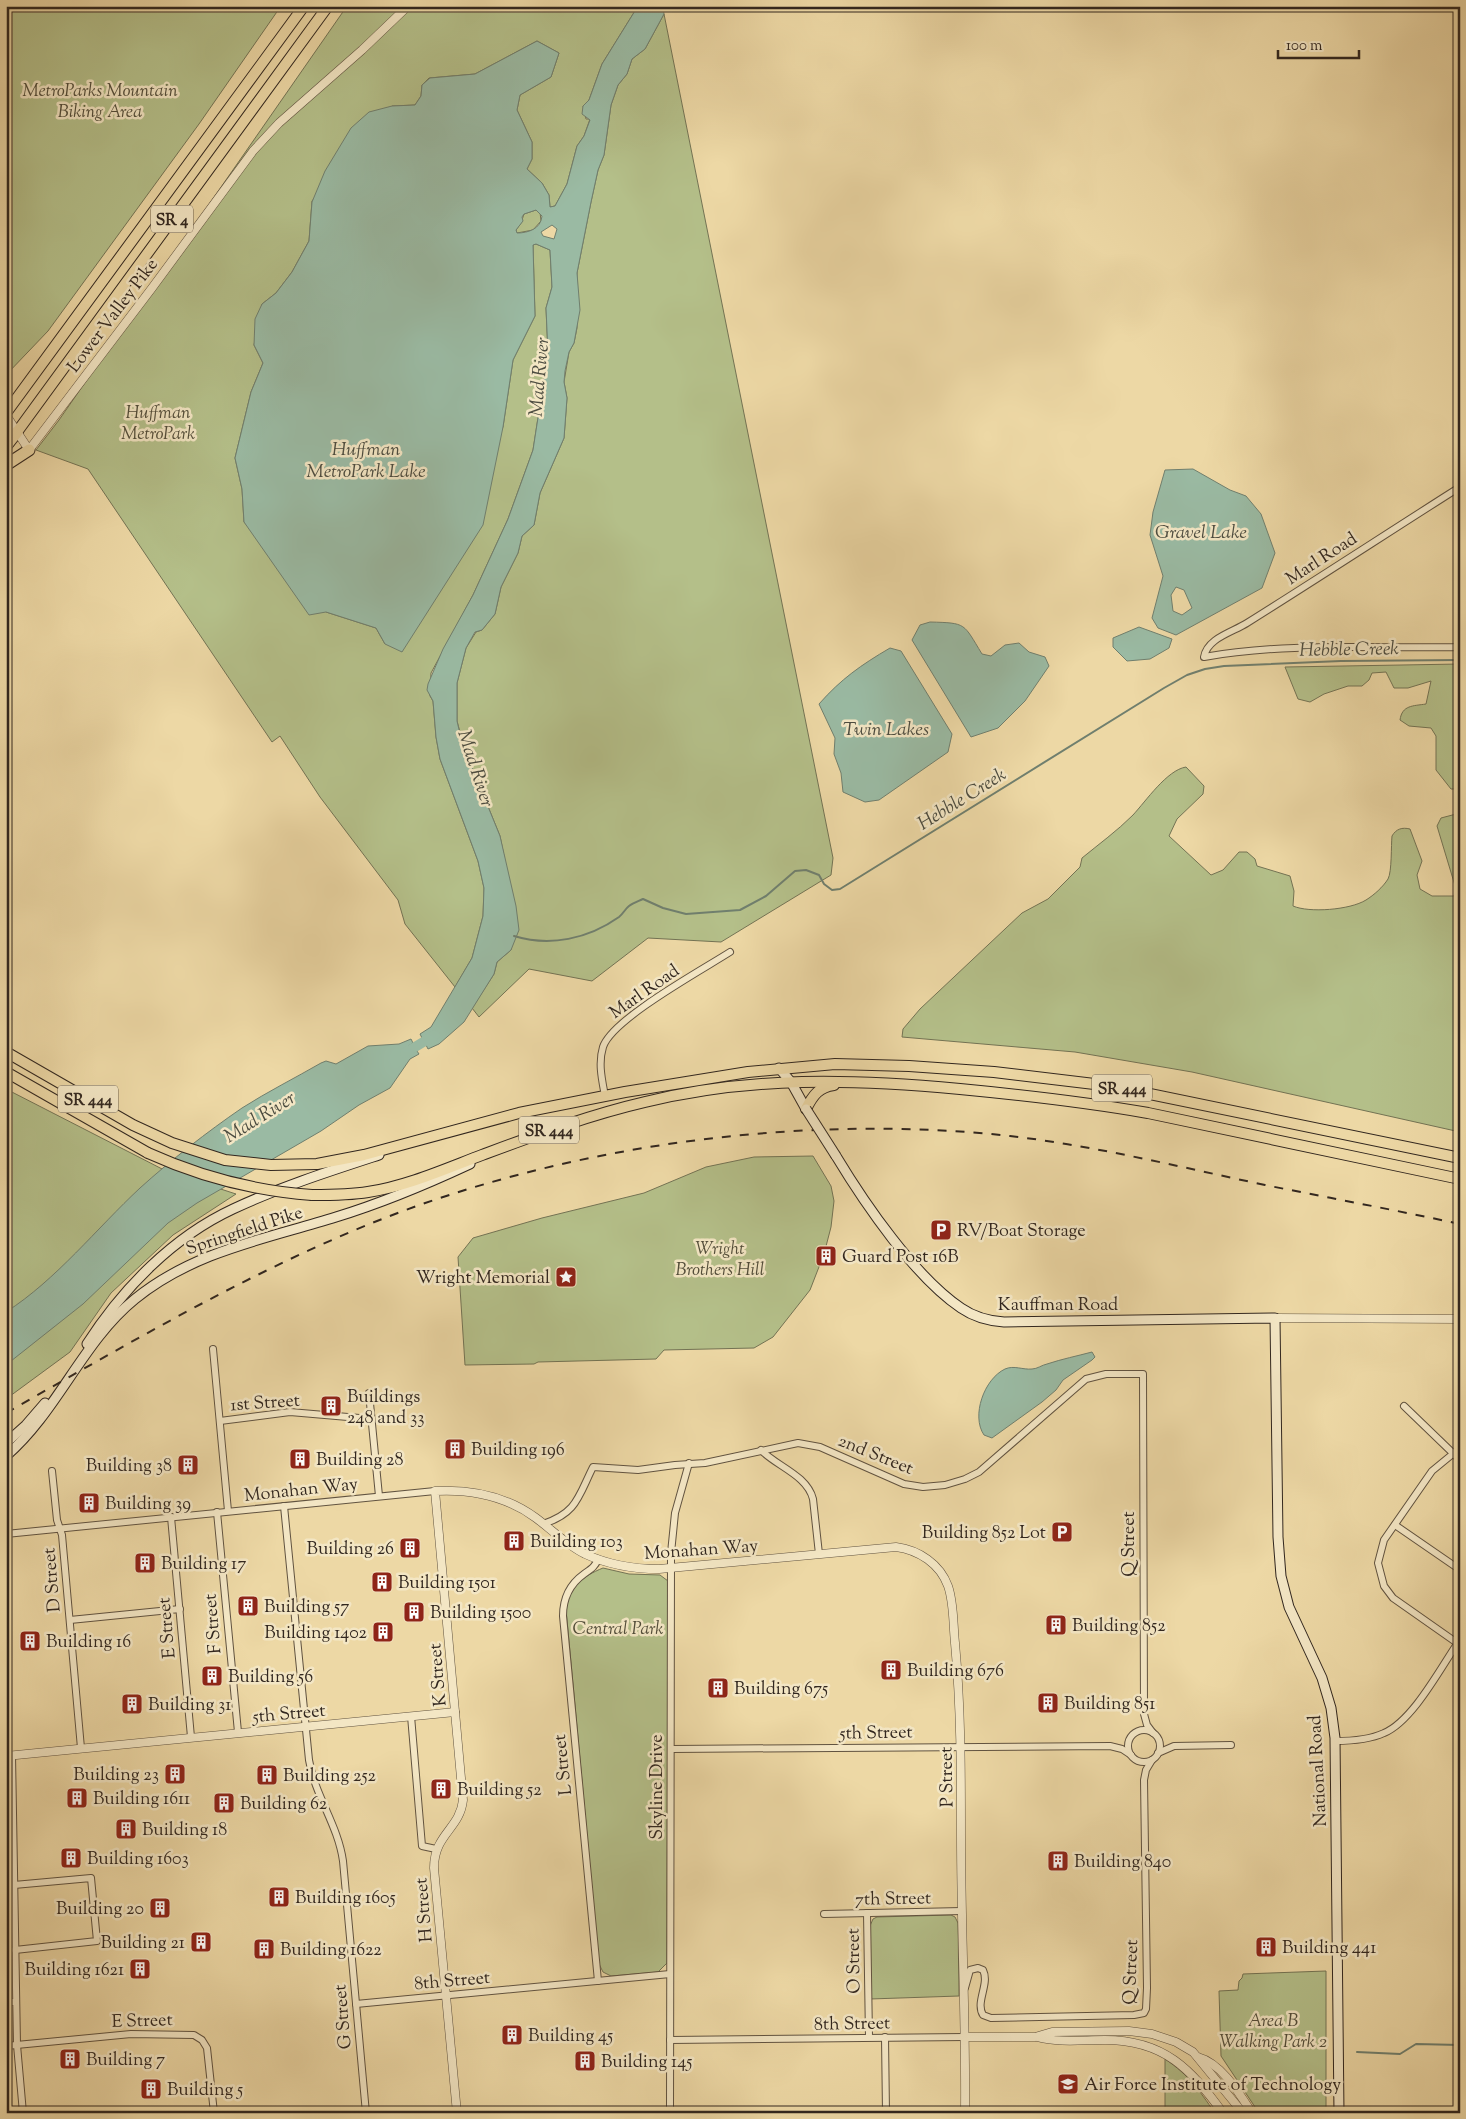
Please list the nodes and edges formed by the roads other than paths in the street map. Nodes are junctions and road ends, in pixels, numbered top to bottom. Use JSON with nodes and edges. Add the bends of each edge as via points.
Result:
{"nodes":[{"id":1,"x":304,"y":6,"type":"edge"},
{"id":2,"x":328,"y":6,"type":"edge"},
{"id":3,"x":408,"y":6,"type":"edge"},
{"id":4,"x":6,"y":414,"type":"edge"},
{"id":5,"x":17,"y":432,"type":"junction"},
{"id":6,"x":6,"y":446,"type":"edge"},
{"id":7,"x":29,"y":450,"type":"junction"},
{"id":8,"x":6,"y":465,"type":"edge"},
{"id":9,"x":1460,"y":487,"type":"edge"},
{"id":10,"x":1460,"y":647,"type":"edge"},
{"id":11,"x":730,"y":952,"type":"dead end"},
{"id":12,"x":6,"y":1052,"type":"edge"},
{"id":13,"x":779,"y":1068,"type":"junction"},
{"id":14,"x":6,"y":1072,"type":"edge"},
{"id":15,"x":791,"y":1082,"type":"junction"},
{"id":16,"x":934,"y":1086,"type":"junction"},
{"id":17,"x":605,"y":1096,"type":"junction"},
{"id":18,"x":806,"y":1109,"type":"junction"},
{"id":19,"x":502,"y":1118,"type":"junction"},
{"id":20,"x":529,"y":1138,"type":"junction"},
{"id":21,"x":1460,"y":1158,"type":"edge"},
{"id":22,"x":1460,"y":1179,"type":"edge"},
{"id":23,"x":1275,"y":1318,"type":"junction"},
{"id":24,"x":1460,"y":1319,"type":"edge"},
{"id":25,"x":213,"y":1349,"type":"dead end"},
{"id":26,"x":1142,"y":1374,"type":"joint"},
{"id":27,"x":368,"y":1393,"type":"dead end"},
{"id":28,"x":1404,"y":1406,"type":"dead end"},
{"id":29,"x":371,"y":1420,"type":"junction"},
{"id":30,"x":220,"y":1421,"type":"junction"},
{"id":31,"x":6,"y":1443,"type":"edge"},
{"id":32,"x":1460,"y":1448,"type":"edge"},
{"id":33,"x":761,"y":1450,"type":"junction"},
{"id":34,"x":1453,"y":1453,"type":"junction"},
{"id":35,"x":6,"y":1456,"type":"edge"},
{"id":36,"x":1460,"y":1460,"type":"edge"},
{"id":37,"x":689,"y":1463,"type":"junction"},
{"id":38,"x":52,"y":1471,"type":"dead end"},
{"id":39,"x":435,"y":1491,"type":"junction"},
{"id":40,"x":379,"y":1496,"type":"junction"},
{"id":41,"x":284,"y":1506,"type":"junction"},
{"id":42,"x":228,"y":1511,"type":"junction"},
{"id":43,"x":217,"y":1512,"type":"junction"},
{"id":44,"x":171,"y":1516,"type":"junction"},
{"id":45,"x":543,"y":1524,"type":"junction"},
{"id":46,"x":1395,"y":1525,"type":"junction"},
{"id":47,"x":60,"y":1528,"type":"junction"},
{"id":48,"x":6,"y":1534,"type":"edge"},
{"id":49,"x":819,"y":1554,"type":"junction"},
{"id":50,"x":598,"y":1559,"type":"junction"},
{"id":51,"x":672,"y":1567,"type":"junction"},
{"id":52,"x":1456,"y":1567,"type":"dead end"},
{"id":53,"x":180,"y":1609,"type":"junction"},
{"id":54,"x":70,"y":1620,"type":"junction"},
{"id":55,"x":1459,"y":1643,"type":"edge"},
{"id":56,"x":455,"y":1712,"type":"junction"},
{"id":57,"x":1144,"y":1714,"type":"junction"},
{"id":58,"x":411,"y":1716,"type":"junction"},
{"id":59,"x":305,"y":1726,"type":"junction"},
{"id":60,"x":238,"y":1732,"type":"junction"},
{"id":61,"x":1152,"y":1733,"type":"junction"},
{"id":62,"x":1136,"y":1734,"type":"junction"},
{"id":63,"x":191,"y":1737,"type":"junction"},
{"id":64,"x":1130,"y":1739,"type":"junction"},
{"id":65,"x":1158,"y":1739,"type":"junction"},
{"id":66,"x":1335,"y":1740,"type":"junction"},
{"id":67,"x":1231,"y":1745,"type":"dead end"},
{"id":68,"x":961,"y":1746,"type":"junction"},
{"id":69,"x":1110,"y":1746,"type":"junction"},
{"id":70,"x":1174,"y":1746,"type":"junction"},
{"id":71,"x":81,"y":1748,"type":"junction"},
{"id":72,"x":672,"y":1749,"type":"junction"},
{"id":73,"x":1158,"y":1753,"type":"junction"},
{"id":74,"x":1131,"y":1755,"type":"junction"},
{"id":75,"x":9,"y":1756,"type":"edge"},
{"id":76,"x":1152,"y":1760,"type":"junction"},
{"id":77,"x":1138,"y":1761,"type":"junction"},
{"id":78,"x":1144,"y":1780,"type":"junction"},
{"id":79,"x":436,"y":1849,"type":"junction"},
{"id":80,"x":14,"y":1873,"type":"junction"},
{"id":81,"x":6,"y":1874,"type":"edge"},
{"id":82,"x":14,"y":1886,"type":"junction"},
{"id":83,"x":962,"y":1911,"type":"junction"},
{"id":84,"x":867,"y":1913,"type":"junction"},
{"id":85,"x":824,"y":1914,"type":"dead end"},
{"id":86,"x":15,"y":1950,"type":"junction"},
{"id":87,"x":670,"y":1974,"type":"junction"},
{"id":88,"x":598,"y":1980,"type":"junction"},
{"id":89,"x":965,"y":1989,"type":"junction"},
{"id":90,"x":446,"y":1996,"type":"junction"},
{"id":91,"x":6,"y":2002,"type":"edge"},
{"id":92,"x":16,"y":2002,"type":"junction"},
{"id":93,"x":356,"y":2004,"type":"junction"},
{"id":94,"x":1035,"y":2036,"type":"junction"},
{"id":95,"x":885,"y":2037,"type":"junction"},
{"id":96,"x":966,"y":2037,"type":"junction"},
{"id":97,"x":868,"y":2038,"type":"junction"},
{"id":98,"x":670,"y":2040,"type":"junction"},
{"id":99,"x":17,"y":2045,"type":"junction"},
{"id":100,"x":6,"y":2046,"type":"edge"},
{"id":101,"x":1198,"y":2057,"type":"junction"},
{"id":102,"x":24,"y":2113,"type":"edge"},
{"id":103,"x":214,"y":2113,"type":"edge"},
{"id":104,"x":366,"y":2113,"type":"edge"},
{"id":105,"x":457,"y":2113,"type":"edge"},
{"id":106,"x":670,"y":2113,"type":"edge"},
{"id":107,"x":886,"y":2113,"type":"edge"},
{"id":108,"x":965,"y":2113,"type":"edge"},
{"id":109,"x":1223,"y":2113,"type":"edge"},
{"id":110,"x":1241,"y":2113,"type":"edge"},
{"id":111,"x":1247,"y":2113,"type":"edge"},
{"id":112,"x":1252,"y":2113,"type":"edge"},
{"id":113,"x":1339,"y":2113,"type":"edge"}],
"edges":[{"from":1,"to":4,"type":"highway","number":"SR 4"},
{"from":2,"to":5,"type":"highway","number":"SR 4"},
{"from":3,"to":7,"type":"street","name":"Lower Valley Pike","via":[[279,123],[253,151]]},
{"from":4,"to":5,"type":"street"},
{"from":5,"to":6,"type":"highway","number":"SR 4"},
{"from":5,"to":7,"type":"street"},
{"from":7,"to":8,"type":"highway"},
{"from":9,"to":10,"type":"street","name":"Marl Road","via":[[1215,640],[1205,650],[1204,657],[1233,652],[1304,649]]},
{"from":11,"to":17,"type":"street","name":"Marl Road","via":[[611,1032],[603,1047],[601,1072]]},
{"from":12,"to":19,"type":"highway","number":"SR 444","via":[[172,1144],[207,1156],[244,1162],[288,1166],[364,1156]]},
{"from":13,"to":15,"type":"main road","name":"Kauffman Road"},
{"from":13,"to":17,"type":"highway","number":"SR 444"},
{"from":13,"to":21,"type":"highway","number":"SR 444","via":[[835,1064],[902,1066],[1066,1080],[1177,1098]]},
{"from":14,"to":20,"type":"highway","number":"SR 444","bridge":true,"via":[[148,1153],[234,1184],[289,1194],[356,1194],[394,1186]]},
{"from":15,"to":16,"type":"highway","number":"SR 444"},
{"from":15,"to":18,"type":"main road","name":"Kauffman Road"},
{"from":15,"to":20,"type":"highway","number":"SR 444","via":[[719,1086],[680,1094],[609,1111]]},
{"from":16,"to":18,"type":"highway","via":[[826,1086],[815,1094]]},
{"from":16,"to":22,"type":"highway","number":"SR 444","via":[[1148,1112]]},
{"from":17,"to":19,"type":"highway","number":"SR 444"},
{"from":18,"to":23,"type":"main road","name":"Kauffman Road","bridge":true,"via":[[870,1209],[911,1260],[956,1305],[978,1317],[1004,1322]]},
{"from":19,"to":31,"type":"main road","name":"Springfield Pike","via":[[282,1188],[233,1209],[192,1234],[153,1264],[121,1298],[55,1391]]},
{"from":20,"to":35,"type":"main road","name":"Springfield Pike","via":[[407,1192],[339,1216],[224,1249],[162,1279],[118,1315],[93,1344],[30,1432]]},
{"from":23,"to":24,"type":"street","name":"Kauffman Road"},
{"from":23,"to":66,"type":"main road","name":"National Road","via":[[1281,1576],[1289,1607],[1325,1687]]},
{"from":25,"to":30,"type":"street"},
{"from":26,"to":33,"type":"street","name":"2nd Street","via":[[1091,1376],[979,1472],[945,1485],[923,1487],[904,1484],[810,1444],[788,1444]]},
{"from":26,"to":57,"type":"street","name":"Q Street"},
{"from":27,"to":29,"type":"street"},
{"from":28,"to":34,"type":"street"},
{"from":29,"to":30,"type":"street","name":"1st Street","via":[[290,1412]]},
{"from":29,"to":40,"type":"street"},
{"from":30,"to":42,"type":"street"},
{"from":32,"to":34,"type":"street"},
{"from":33,"to":37,"type":"street","name":"2nd Street","via":[[710,1463]]},
{"from":33,"to":49,"type":"street","via":[[811,1491]]},
{"from":34,"to":36,"type":"street"},
{"from":34,"to":46,"type":"street","via":[[1432,1471]]},
{"from":37,"to":45,"type":"street","name":"2nd Street","via":[[638,1470],[593,1467],[569,1511]]},
{"from":37,"to":51,"type":"street","name":"Skyline Drive","via":[[675,1512]]},
{"from":38,"to":47,"type":"street","name":"D Street"},
{"from":39,"to":40,"type":"street","name":"Monahan Way"},
{"from":39,"to":45,"type":"street","name":"Monahan Way","via":[[488,1495],[519,1508]]},
{"from":39,"to":56,"type":"street","name":"K Street"},
{"from":40,"to":41,"type":"street","name":"Monahan Way"},
{"from":41,"to":42,"type":"street","name":"Monahan Way"},
{"from":41,"to":59,"type":"street","name":"G Street"},
{"from":42,"to":43,"type":"street","name":"Monahan Way"},
{"from":43,"to":44,"type":"street","name":"Monahan Way"},
{"from":43,"to":60,"type":"street","name":"F Street"},
{"from":44,"to":47,"type":"street","name":"Monahan Way"},
{"from":44,"to":53,"type":"street","name":"E Street"},
{"from":45,"to":50,"type":"street","name":"Monahan Way","via":[[568,1543]]},
{"from":46,"to":52,"type":"street"},
{"from":46,"to":55,"type":"street","via":[[1384,1540],[1379,1555],[1379,1571],[1384,1586],[1397,1602]]},
{"from":47,"to":48,"type":"street","name":"Monahan Way"},
{"from":47,"to":54,"type":"street","name":"D Street"},
{"from":49,"to":51,"type":"street","name":"Monahan Way"},
{"from":49,"to":68,"type":"street","name":"P Street","via":[[902,1548],[922,1556],[940,1572],[951,1602]]},
{"from":50,"to":51,"type":"street","name":"Monahan Way","via":[[633,1568]]},
{"from":50,"to":88,"type":"street","name":"L Street","via":[[596,1566],[569,1590],[563,1616]]},
{"from":51,"to":72,"type":"street","name":"Skyline Drive"},
{"from":53,"to":54,"type":"street"},
{"from":53,"to":63,"type":"street","name":"E Street"},
{"from":54,"to":71,"type":"street","name":"D Street"},
{"from":55,"to":66,"type":"street","via":[[1401,1722],[1378,1735],[1360,1740]]},
{"from":56,"to":58,"type":"street","name":"5th Street"},
{"from":56,"to":79,"type":"street","name":"K Street","via":[[462,1805],[457,1819]]},
{"from":57,"to":61,"type":"street","name":"Q Street"},
{"from":57,"to":62,"type":"street","name":"Q Street"},
{"from":58,"to":59,"type":"street","name":"5th Street"},
{"from":58,"to":79,"type":"street","via":[[422,1846]]},
{"from":59,"to":60,"type":"street","name":"5th Street"},
{"from":59,"to":93,"type":"street","name":"G Street","via":[[315,1786],[342,1854]]},
{"from":60,"to":63,"type":"street","name":"5th Street"},
{"from":61,"to":62,"type":"street","via":[[1142,1731]]},
{"from":61,"to":65,"type":"street"},
{"from":62,"to":64,"type":"street"},
{"from":63,"to":71,"type":"street","name":"5th Street"},
{"from":64,"to":69,"type":"street","name":"5th Street"},
{"from":64,"to":74,"type":"street","via":[[1128,1748]]},
{"from":65,"to":70,"type":"street"},
{"from":65,"to":73,"type":"street"},
{"from":66,"to":113,"type":"main road","name":"National Road"},
{"from":67,"to":70,"type":"street"},
{"from":68,"to":69,"type":"street","name":"5th Street"},
{"from":68,"to":72,"type":"street","name":"5th Street"},
{"from":68,"to":83,"type":"street","name":"P Street"},
{"from":69,"to":74,"type":"street","name":"5th Street"},
{"from":70,"to":73,"type":"street"},
{"from":71,"to":75,"type":"street","name":"5th Street"},
{"from":72,"to":87,"type":"street","name":"Skyline Drive"},
{"from":73,"to":76,"type":"street"},
{"from":74,"to":77,"type":"street"},
{"from":75,"to":80,"type":"street"},
{"from":76,"to":77,"type":"street"},
{"from":76,"to":78,"type":"street","name":"Q Street"},
{"from":77,"to":78,"type":"street","name":"Q Street"},
{"from":78,"to":89,"type":"street","name":"Q Street","via":[[1146,2009],[1140,2015],[991,2018],[981,2012],[983,1970],[970,1970]]},
{"from":79,"to":90,"type":"street","name":"H Street","via":[[434,1874]]},
{"from":80,"to":81,"type":"street"},
{"from":80,"to":82,"type":"street"},
{"from":82,"to":86,"type":"street"},
{"from":82,"to":86,"type":"street","via":[[91,1878],[97,1941]]},
{"from":83,"to":84,"type":"street","name":"7th Street"},
{"from":83,"to":89,"type":"street","name":"P Street"},
{"from":84,"to":85,"type":"street","name":"7th Street"},
{"from":84,"to":97,"type":"street","name":"O Street"},
{"from":86,"to":92,"type":"street"},
{"from":87,"to":88,"type":"street","name":"8th Street"},
{"from":87,"to":98,"type":"street","name":"Skyline Drive"},
{"from":88,"to":90,"type":"street","name":"8th Street"},
{"from":89,"to":96,"type":"street","name":"P Street"},
{"from":90,"to":93,"type":"street","name":"8th Street"},
{"from":90,"to":105,"type":"street","name":"H Street"},
{"from":91,"to":92,"type":"street"},
{"from":92,"to":99,"type":"street"},
{"from":93,"to":104,"type":"street","name":"G Street"},
{"from":94,"to":96,"type":"street","name":"8th Street"},
{"from":94,"to":101,"type":"street","name":"8th Street","via":[[1052,2032],[1140,2032],[1165,2038]]},
{"from":94,"to":109,"type":"street","name":"8th Street","via":[[1052,2041],[1121,2041],[1157,2050],[1193,2075]]},
{"from":95,"to":96,"type":"street","name":"8th Street"},
{"from":95,"to":97,"type":"street","name":"8th Street"},
{"from":95,"to":107,"type":"street"},
{"from":96,"to":108,"type":"street","name":"P Street"},
{"from":97,"to":98,"type":"street","name":"8th Street"},
{"from":98,"to":106,"type":"street","name":"Skyline Drive"},
{"from":99,"to":100,"type":"street","name":"E Street"},
{"from":99,"to":102,"type":"street"},
{"from":99,"to":103,"type":"street","name":"E Street","via":[[131,2034],[194,2036],[207,2048]]},
{"from":101,"to":110,"type":"street"},
{"from":101,"to":111,"type":"street","via":[[1218,2074]]},
{"from":101,"to":112,"type":"street","via":[[1208,2059],[1221,2072]]}]}
